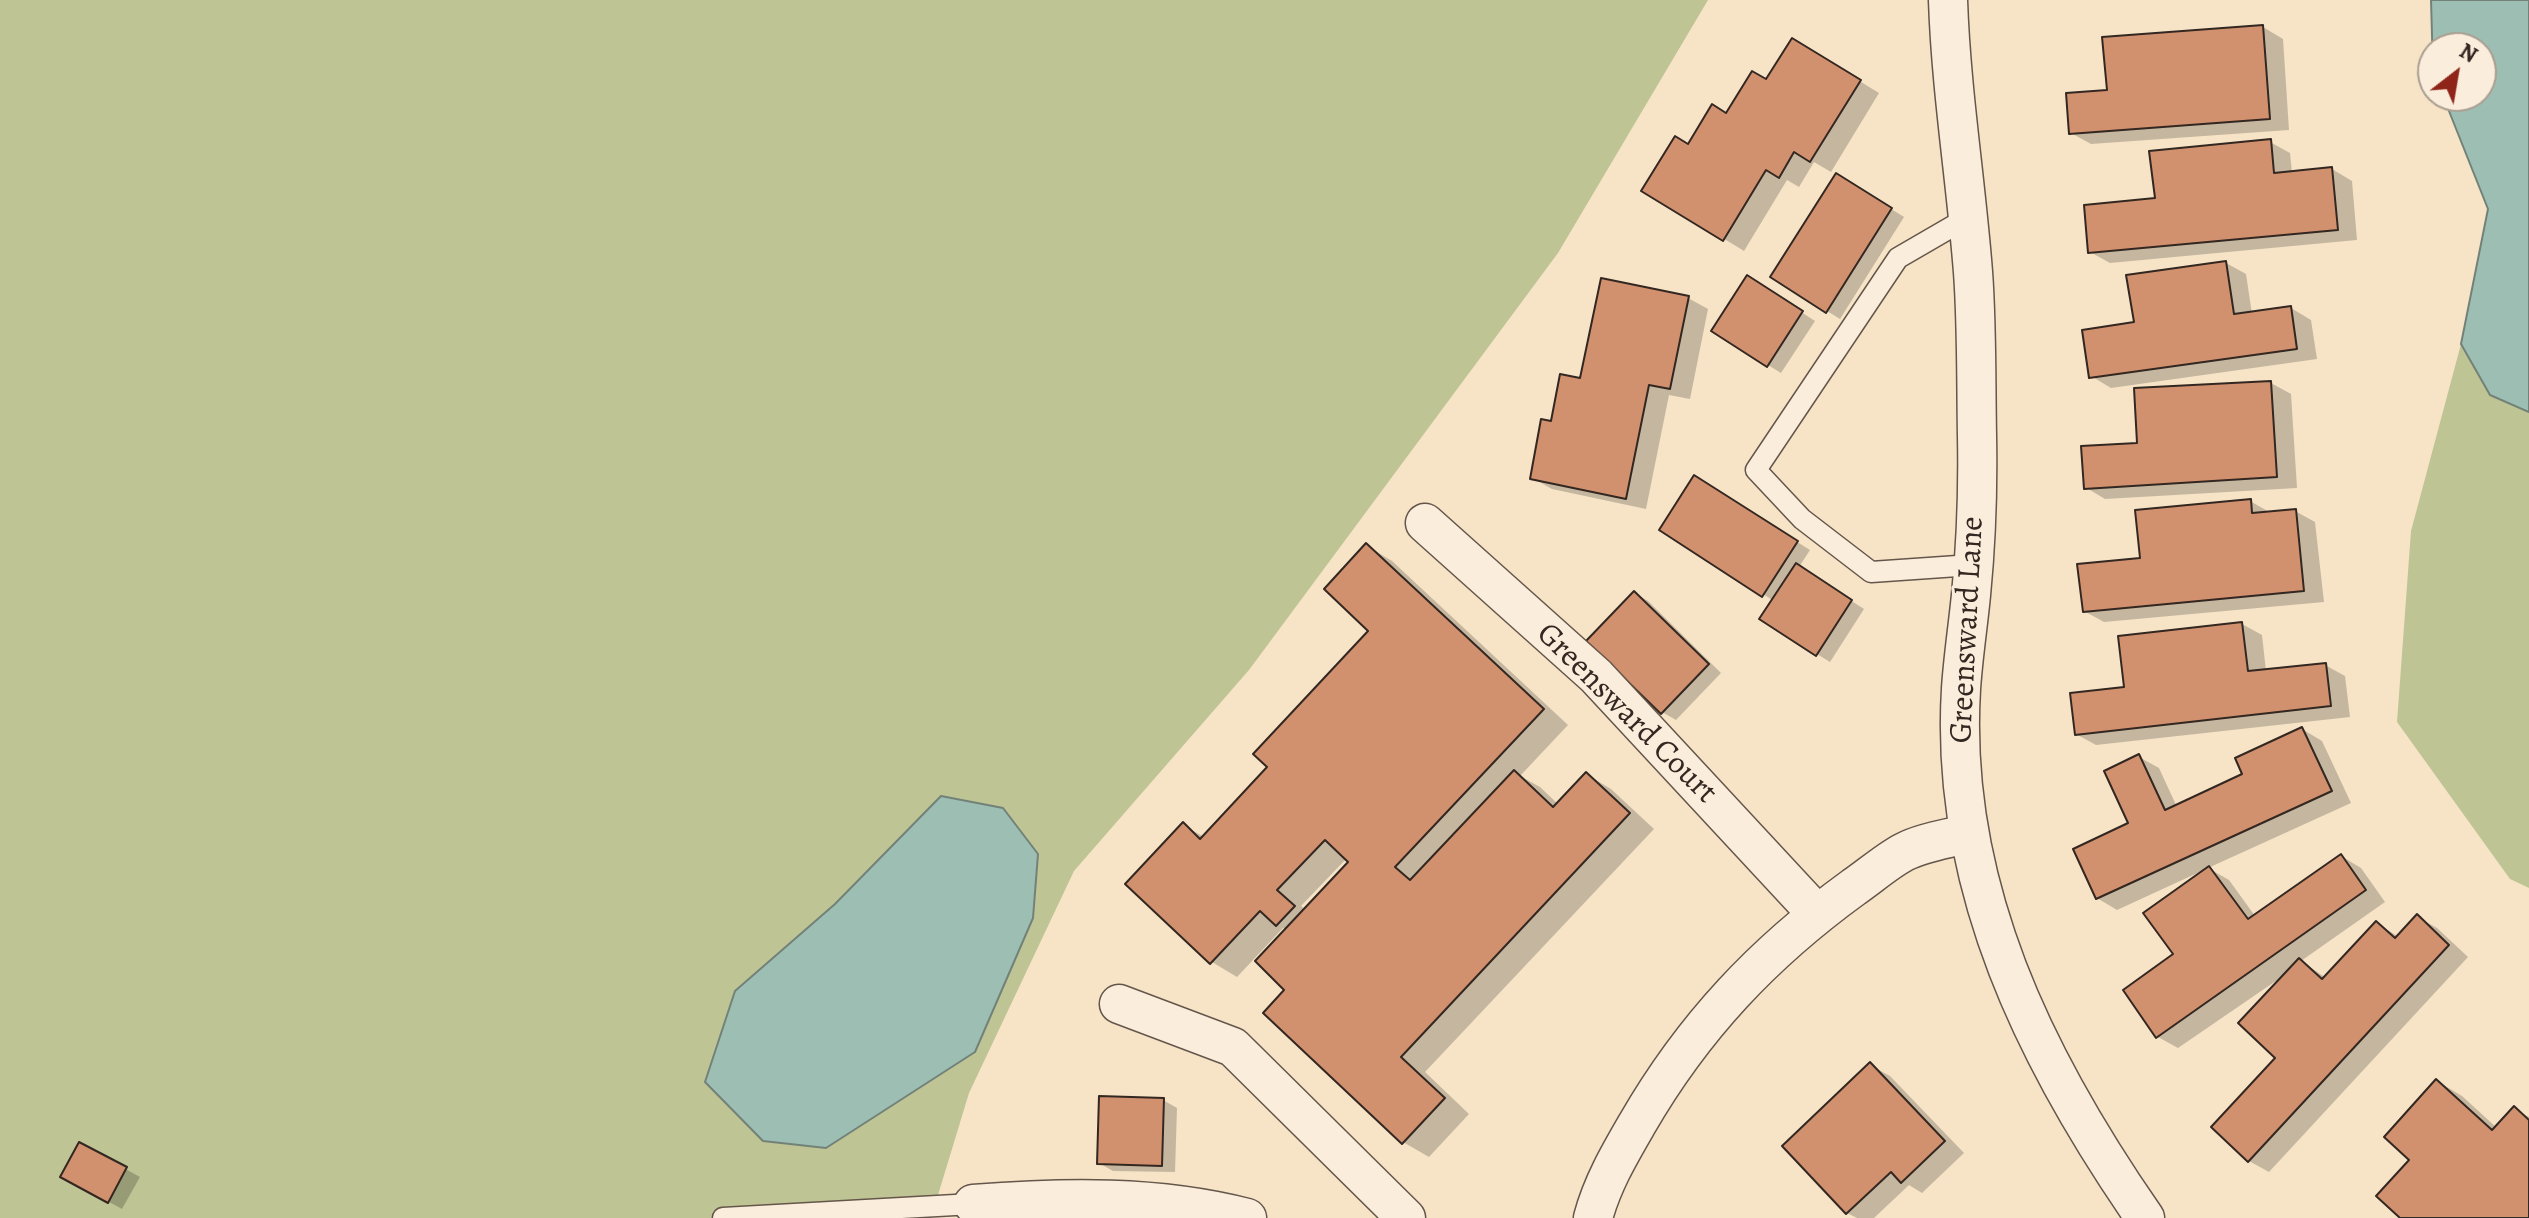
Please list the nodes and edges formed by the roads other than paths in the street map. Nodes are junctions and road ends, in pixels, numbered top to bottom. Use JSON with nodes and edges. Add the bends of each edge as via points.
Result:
{"nodes":[{"id":1,"x":1948,"y":0,"type":"edge"},
{"id":2,"x":1967,"y":218,"type":"junction"},
{"id":3,"x":1425,"y":523,"type":"dead end"},
{"id":4,"x":1972,"y":565,"type":"junction"},
{"id":5,"x":1969,"y":833,"type":"junction"},
{"id":6,"x":1817,"y":914,"type":"junction"},
{"id":7,"x":1119,"y":1004,"type":"dead end"},
{"id":8,"x":973,"y":1204,"type":"joint"},
{"id":9,"x":1398,"y":1217,"type":"edge"},
{"id":10,"x":723,"y":1218,"type":"edge"},
{"id":11,"x":1247,"y":1218,"type":"edge"},
{"id":12,"x":1593,"y":1218,"type":"edge"},
{"id":13,"x":2145,"y":1218,"type":"edge"}],
"edges":[{"from":1,"to":2,"type":"street","name":"Greensward Lane"},
{"from":2,"to":4,"type":"street","name":"Greensward Lane","via":[[1977,441]]},
{"from":2,"to":4,"type":"lane","via":[[1898,258],[1756,470],[1802,519],[1871,572]]},
{"from":3,"to":6,"type":"street","name":"Greensward Court","via":[[1596,676]]},
{"from":4,"to":5,"type":"street","name":"Greensward Lane","via":[[1961,691],[1962,783]]},
{"from":5,"to":6,"type":"street","via":[[1905,851]]},
{"from":5,"to":13,"type":"street","name":"Greensward Lane","via":[[1982,895],[2011,982],[2051,1067]]},
{"from":6,"to":12,"type":"street","via":[[1721,1004],[1662,1081],[1613,1166]]},
{"from":7,"to":9,"type":"street","via":[[1233,1047]]},
{"from":8,"to":10,"type":"lane"},
{"from":8,"to":11,"type":"street","via":[[1103,1198],[1214,1209]]}]}
